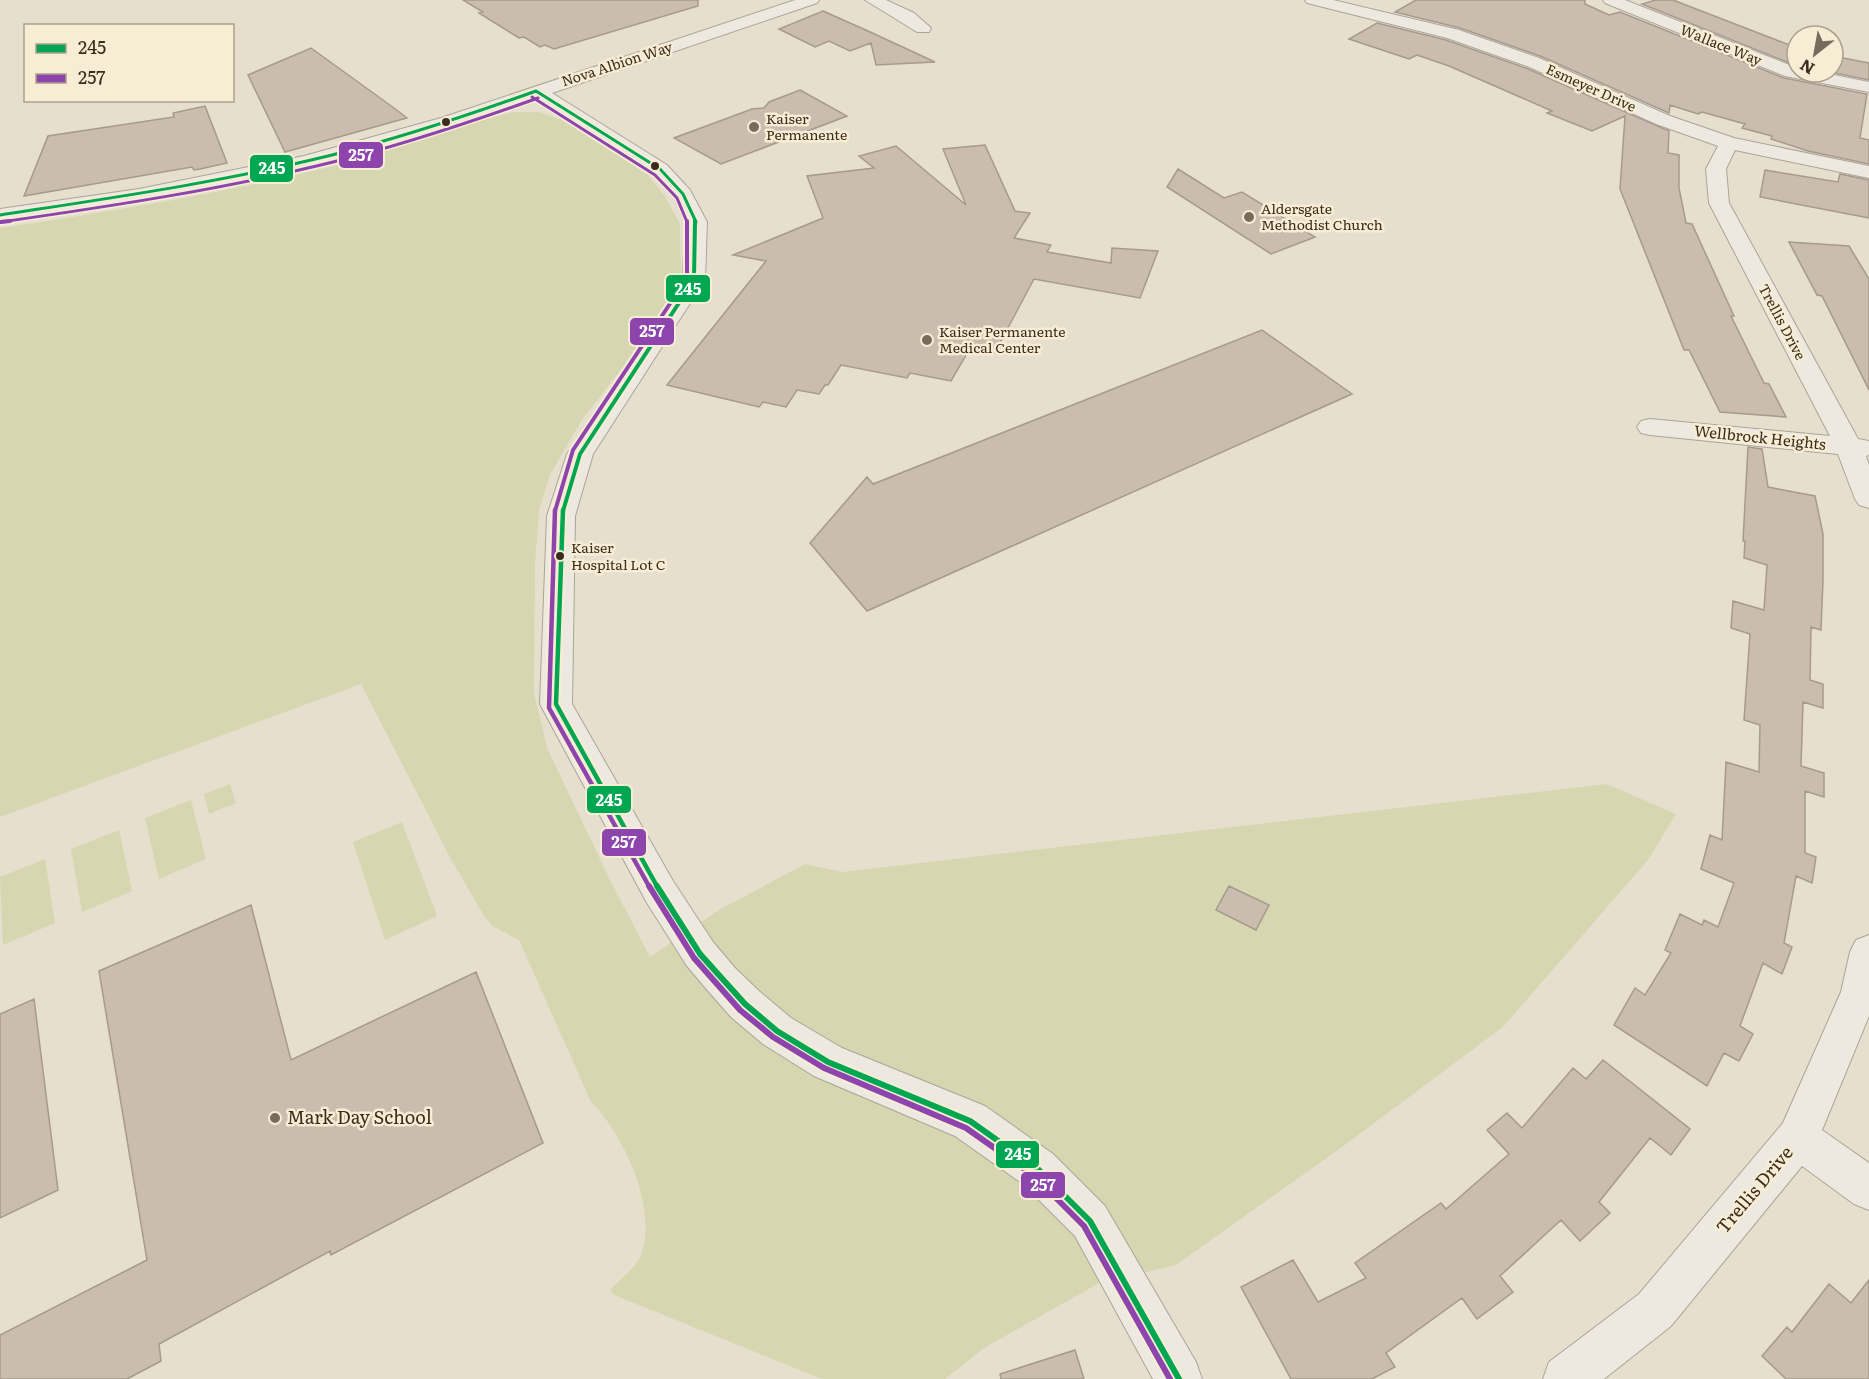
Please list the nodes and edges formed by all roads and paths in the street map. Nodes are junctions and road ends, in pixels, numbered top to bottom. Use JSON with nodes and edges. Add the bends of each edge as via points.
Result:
{"nodes":[{"id":1,"x":811,"y":0,"type":"edge"},
{"id":2,"x":873,"y":0,"type":"edge"},
{"id":3,"x":1313,"y":0,"type":"edge"},
{"id":4,"x":1611,"y":0,"type":"edge"},
{"id":5,"x":1370,"y":5,"type":"edge"},
{"id":6,"x":923,"y":28,"type":"dead end"},
{"id":7,"x":1869,"y":87,"type":"edge"},
{"id":8,"x":536,"y":91,"type":"junction"},
{"id":9,"x":1730,"y":143,"type":"junction"},
{"id":10,"x":1869,"y":172,"type":"edge"},
{"id":11,"x":0,"y":215,"type":"edge"},
{"id":12,"x":1650,"y":427,"type":"dead end"},
{"id":13,"x":1859,"y":448,"type":"edge"},
{"id":14,"x":1869,"y":500,"type":"edge"},
{"id":15,"x":1869,"y":952,"type":"edge"},
{"id":16,"x":1798,"y":1138,"type":"junction"},
{"id":17,"x":1869,"y":1189,"type":"edge"},
{"id":18,"x":1179,"y":1379,"type":"edge"},
{"id":19,"x":1566,"y":1379,"type":"edge"}],
"edges":[{"from":1,"to":8,"type":"street","name":"Nova Albion Way"},
{"from":2,"to":6,"type":"street","via":[[908,16]]},
{"from":3,"to":5,"type":"street","name":"Esmeyer Drive"},
{"from":4,"to":7,"type":"street","name":"Wallace Way","via":[[1791,72]]},
{"from":5,"to":9,"type":"street","name":"Esmeyer Drive","via":[[1523,58],[1663,120]]},
{"from":8,"to":11,"type":"street","name":"Nova Albion Way","via":[[432,127],[306,161],[139,195]]},
{"from":8,"to":18,"type":"street","via":[[660,169],[683,194],[696,222],[694,280],[580,454],[561,516],[556,704],[660,892],[700,954],[722,980],[777,1031],[828,1062],[970,1121],[1038,1169],[1090,1221]]},
{"from":9,"to":10,"type":"street","name":"Esmeyer Drive"},
{"from":9,"to":13,"type":"street","name":"Trellis Drive","via":[[1716,170],[1719,203]]},
{"from":12,"to":13,"type":"street","name":"Wellbrock Heights"},
{"from":13,"to":14,"type":"street","name":"Trellis Drive"},
{"from":15,"to":16,"type":"street","name":"Trellis Drive","via":[[1860,992]]},
{"from":16,"to":17,"type":"street"},
{"from":16,"to":19,"type":"street","name":"Trellis Drive","via":[[1655,1310]]}]}
